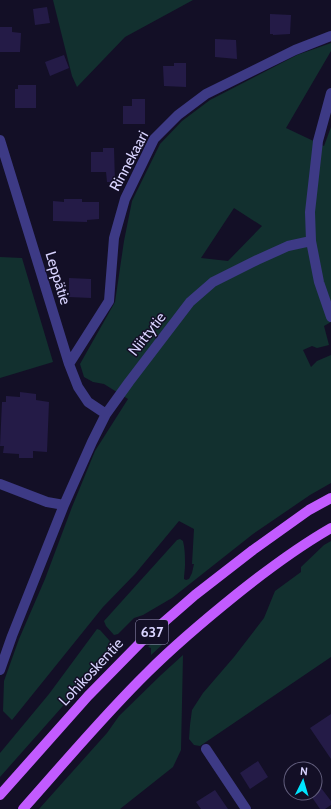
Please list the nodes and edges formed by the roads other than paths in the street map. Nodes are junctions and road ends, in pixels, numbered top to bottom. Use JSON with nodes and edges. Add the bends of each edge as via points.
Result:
{"nodes":[{"id":1,"x":331,"y":36,"type":"edge"},
{"id":2,"x":331,"y":93,"type":"edge"},
{"id":3,"x":0,"y":140,"type":"edge"},
{"id":4,"x":311,"y":241,"type":"junction"},
{"id":5,"x":331,"y":317,"type":"edge"},
{"id":6,"x":69,"y":364,"type":"junction"},
{"id":7,"x":106,"y":414,"type":"junction"},
{"id":8,"x":0,"y":484,"type":"edge"},
{"id":9,"x":331,"y":498,"type":"edge"},
{"id":10,"x":64,"y":505,"type":"junction"},
{"id":11,"x":331,"y":528,"type":"edge"},
{"id":12,"x":0,"y":670,"type":"edge"},
{"id":13,"x":206,"y":749,"type":"dead end"},
{"id":14,"x":0,"y":795,"type":"edge"},
{"id":15,"x":23,"y":809,"type":"edge"},
{"id":16,"x":246,"y":809,"type":"edge"}],
"edges":[{"from":1,"to":6,"type":"street","name":"Rinnekaari","via":[[295,50],[206,94],[178,115],[154,139],[125,198],[114,238],[109,301]]},
{"from":2,"to":4,"type":"street","via":[[318,141],[310,212]]},
{"from":3,"to":6,"type":"street","name":"Leppätie"},
{"from":4,"to":5,"type":"street","via":[[319,282]]},
{"from":4,"to":7,"type":"street","name":"Niittytie","via":[[288,246],[213,282],[190,302]]},
{"from":6,"to":7,"type":"street","name":"Leppätie","via":[[78,387],[88,402]]},
{"from":7,"to":10,"type":"street","name":"Niittytie"},
{"from":8,"to":10,"type":"street","via":[[47,502]]},
{"from":9,"to":14,"type":"main road","name":"Lohikoskentie","number":"637","via":[[309,510],[253,550],[195,595],[141,642],[88,696]]},
{"from":10,"to":12,"type":"street","name":"Niittytie"},
{"from":11,"to":15,"type":"main road","number":"637","via":[[262,574],[192,630],[101,721]]},
{"from":13,"to":16,"type":"street"}]}
